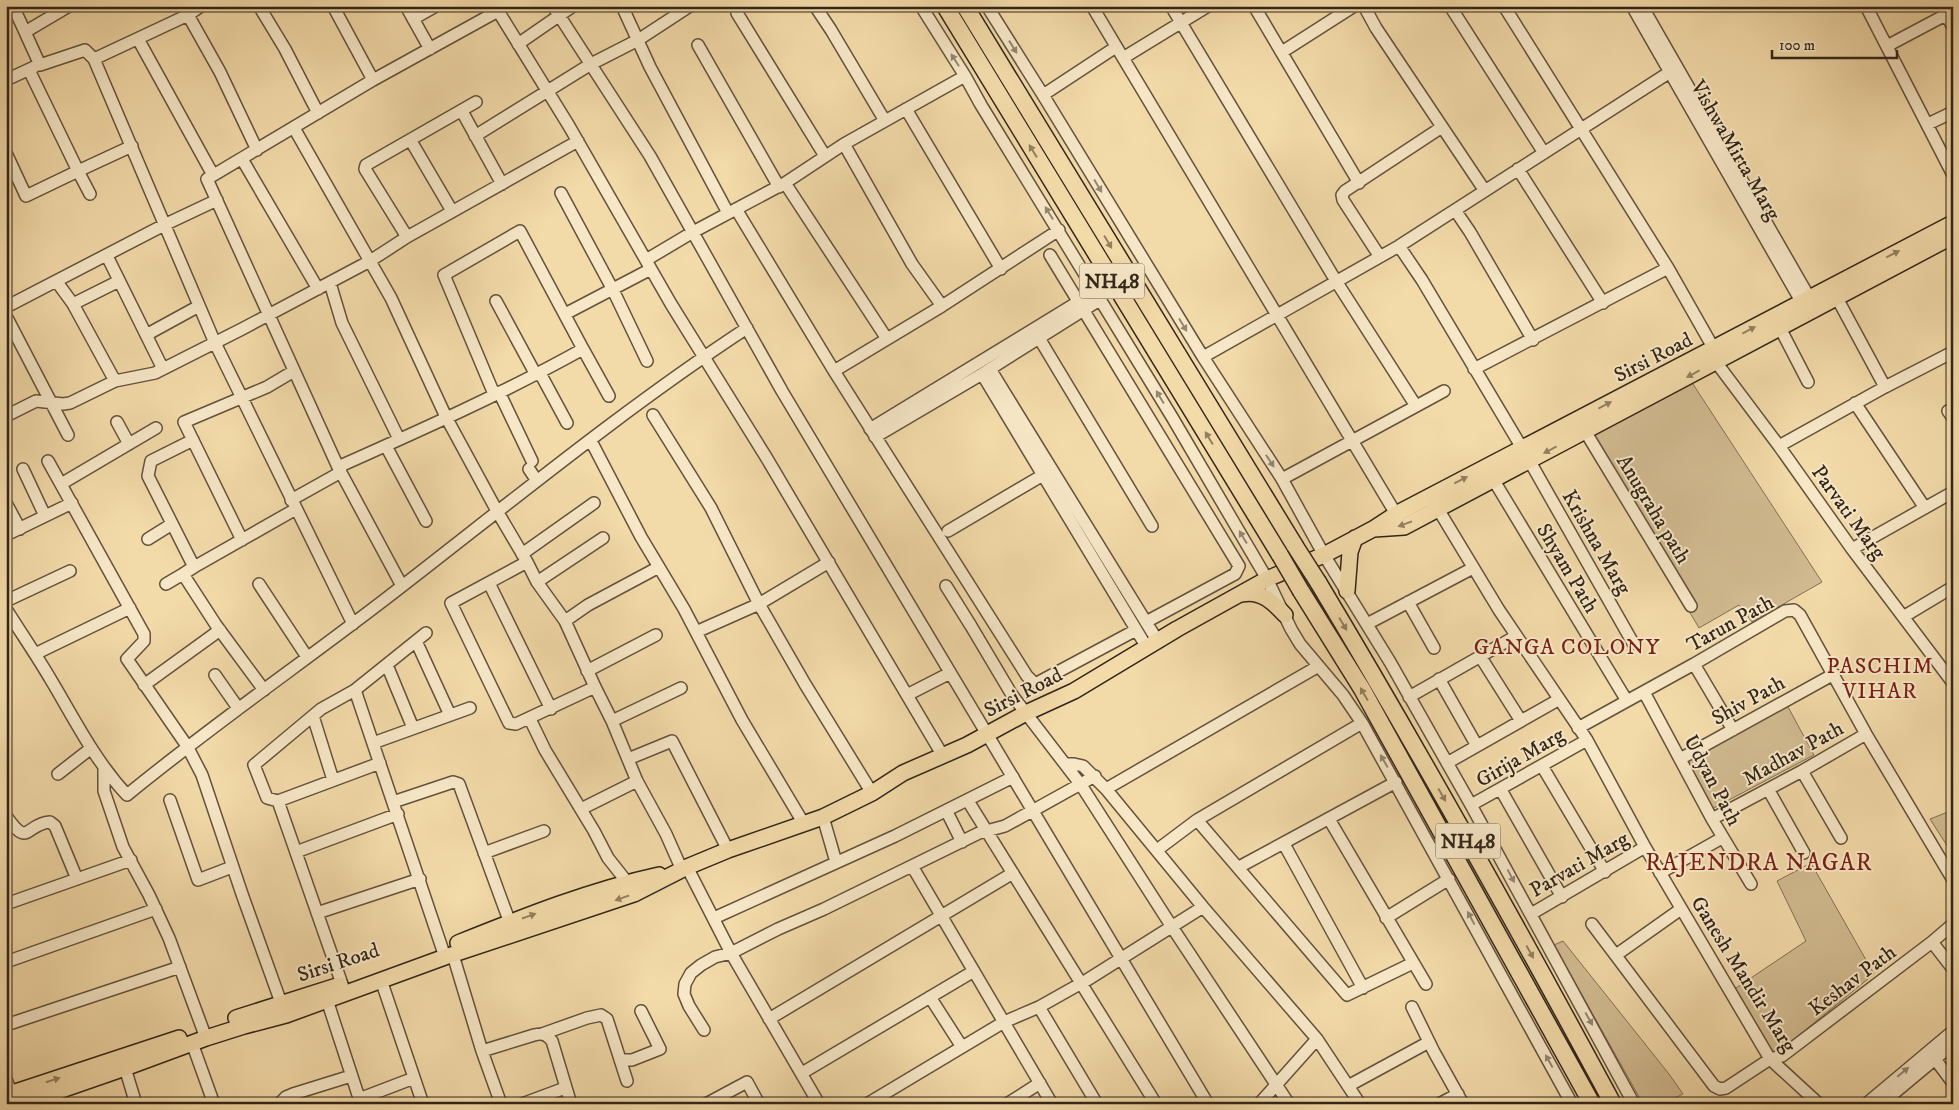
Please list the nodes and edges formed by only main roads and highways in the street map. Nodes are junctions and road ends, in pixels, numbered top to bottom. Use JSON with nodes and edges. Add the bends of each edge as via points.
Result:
{"nodes":[{"id":1,"x":945,"y":6,"type":"edge"},
{"id":2,"x":965,"y":6,"type":"edge"},
{"id":3,"x":1953,"y":223,"type":"edge"},
{"id":4,"x":1953,"y":236,"type":"edge"},
{"id":5,"x":1809,"y":305,"type":"junction"},
{"id":6,"x":1715,"y":356,"type":"junction"},
{"id":7,"x":1525,"y":454,"type":"junction"},
{"id":8,"x":1434,"y":502,"type":"junction"},
{"id":9,"x":1373,"y":529,"type":"junction"},
{"id":10,"x":1355,"y":538,"type":"junction"},
{"id":11,"x":1347,"y":592,"type":"road end"},
{"id":12,"x":1239,"y":595,"type":"junction"},
{"id":13,"x":1285,"y":615,"type":"road end"},
{"id":14,"x":685,"y":869,"type":"junction"},
{"id":15,"x":447,"y":954,"type":"junction"},
{"id":16,"x":283,"y":1009,"type":"junction"},
{"id":17,"x":201,"y":1037,"type":"junction"},
{"id":18,"x":12,"y":1095,"type":"edge"},
{"id":19,"x":1592,"y":1104,"type":"edge"},
{"id":20,"x":1613,"y":1104,"type":"edge"}],
"edges":[{"from":19,"to":1,"type":"highway","number":"NH48","one_way":true,"bridge":true,"via":[[1362,689]]},
{"from":2,"to":20,"type":"highway","number":"NH48","one_way":true,"bridge":true,"via":[[1379,684]]},
{"from":5,"to":3,"type":"main road","name":"Sirsi Road","one_way":true},
{"from":4,"to":5,"type":"main road","name":"Sirsi Road","via":[[1837,298]]},
{"from":6,"to":5,"type":"main road","name":"Sirsi Road","one_way":true},
{"from":5,"to":6,"type":"main road","name":"Sirsi Road","via":[[1780,328]]},
{"from":7,"to":6,"type":"main road","name":"Sirsi Road","one_way":true},
{"from":6,"to":7,"type":"main road","name":"Sirsi Road","one_way":true,"via":[[1585,431]]},
{"from":8,"to":7,"type":"main road","name":"Sirsi Road","one_way":true},
{"from":7,"to":8,"type":"main road","name":"Sirsi Road","via":[[1493,479]]},
{"from":8,"to":9,"type":"main road","name":"Sirsi Road","via":[[1396,514]]},
{"from":8,"to":9,"type":"main road","name":"Sirsi Road","one_way":true,"via":[[1404,526]]},
{"from":9,"to":10,"type":"main road","name":"Sirsi Road"},
{"from":10,"to":11,"type":"main road","via":[[1350,552]]},
{"from":10,"to":12,"type":"main road","name":"Sirsi Road"},
{"from":12,"to":13,"type":"main road","via":[[1248,593],[1265,597]]},
{"from":12,"to":14,"type":"main road","name":"Sirsi Road","via":[[1151,643],[1074,691],[903,773],[823,817],[728,850]]},
{"from":14,"to":15,"type":"main road","name":"Sirsi Road","one_way":true,"via":[[634,894]]},
{"from":15,"to":14,"type":"main road","name":"Sirsi Road","one_way":true,"via":[[510,923],[627,882]]},
{"from":15,"to":16,"type":"main road","name":"Sirsi Road","via":[[342,984]]},
{"from":15,"to":16,"type":"main road","name":"Sirsi Road","via":[[326,1000]]},
{"from":16,"to":17,"type":"main road","name":"Sirsi Road","via":[[244,1026]]},
{"from":18,"to":17,"type":"main road","name":"Sirsi Road","one_way":true,"via":[[126,1056]]},
{"from":17,"to":18,"type":"main road","name":"Sirsi Road","via":[[125,1068]]}]}
